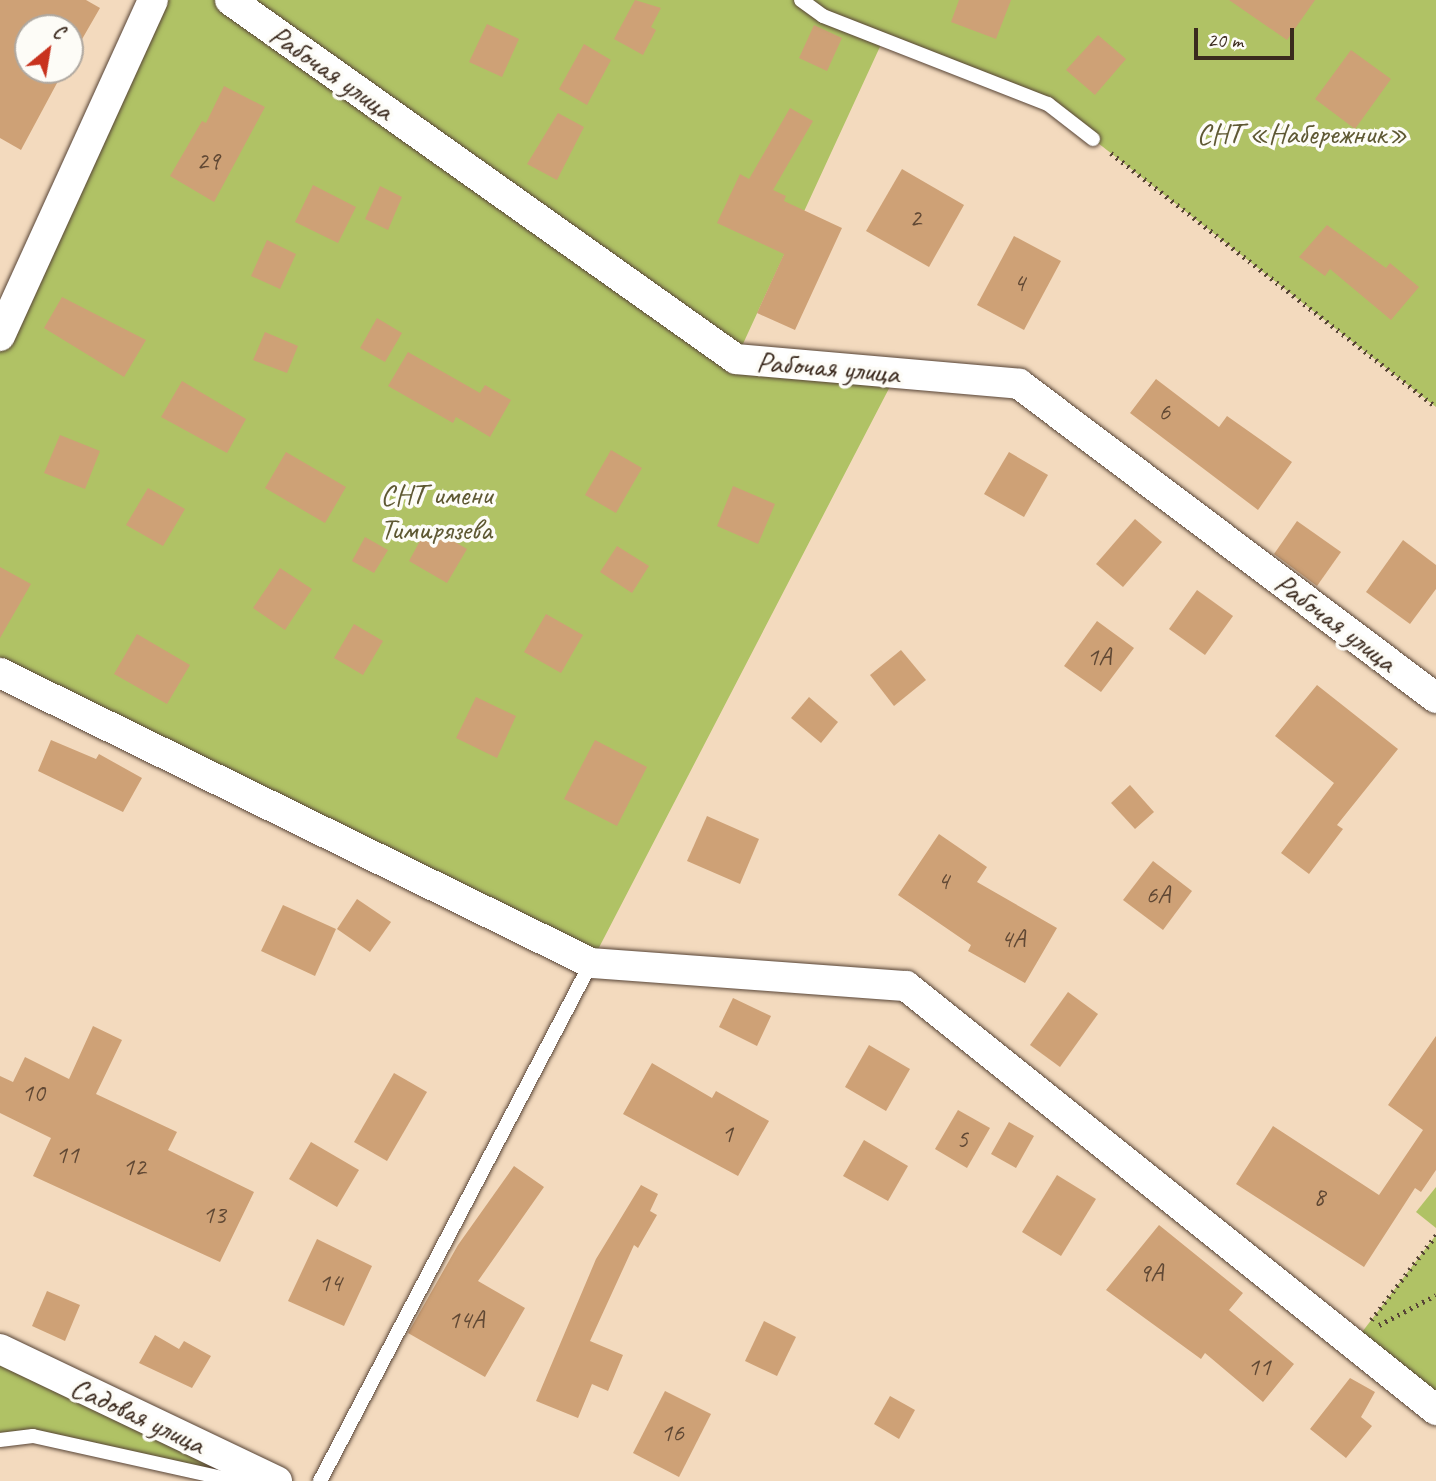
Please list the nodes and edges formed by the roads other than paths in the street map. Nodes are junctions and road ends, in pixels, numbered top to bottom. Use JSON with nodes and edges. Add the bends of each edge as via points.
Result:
{"nodes":[{"id":1,"x":153,"y":0,"type":"edge"},
{"id":2,"x":230,"y":0,"type":"edge"},
{"id":3,"x":801,"y":0,"type":"edge"},
{"id":4,"x":1093,"y":139,"type":"road end"},
{"id":5,"x":0,"y":337,"type":"edge"},
{"id":6,"x":0,"y":673,"type":"edge"},
{"id":7,"x":1436,"y":698,"type":"edge"},
{"id":8,"x":592,"y":963,"type":"junction"},
{"id":9,"x":0,"y":1349,"type":"edge"},
{"id":10,"x":1436,"y":1410,"type":"edge"},
{"id":11,"x":0,"y":1440,"type":"edge"},
{"id":12,"x":236,"y":1481,"type":"edge"},
{"id":13,"x":277,"y":1481,"type":"edge"},
{"id":14,"x":320,"y":1481,"type":"edge"}],
"edges":[{"from":1,"to":5,"type":"street"},
{"from":2,"to":7,"type":"street","name":"Рабочая улица","via":[[736,359],[1020,384]]},
{"from":3,"to":4,"type":"lane","via":[[823,16],[1048,104]]},
{"from":6,"to":8,"type":"street"},
{"from":8,"to":10,"type":"street","via":[[906,986]]},
{"from":8,"to":14,"type":"lane"},
{"from":9,"to":13,"type":"street","name":"Садовая улица"},
{"from":11,"to":12,"type":"lane","via":[[33,1436]]}]}
